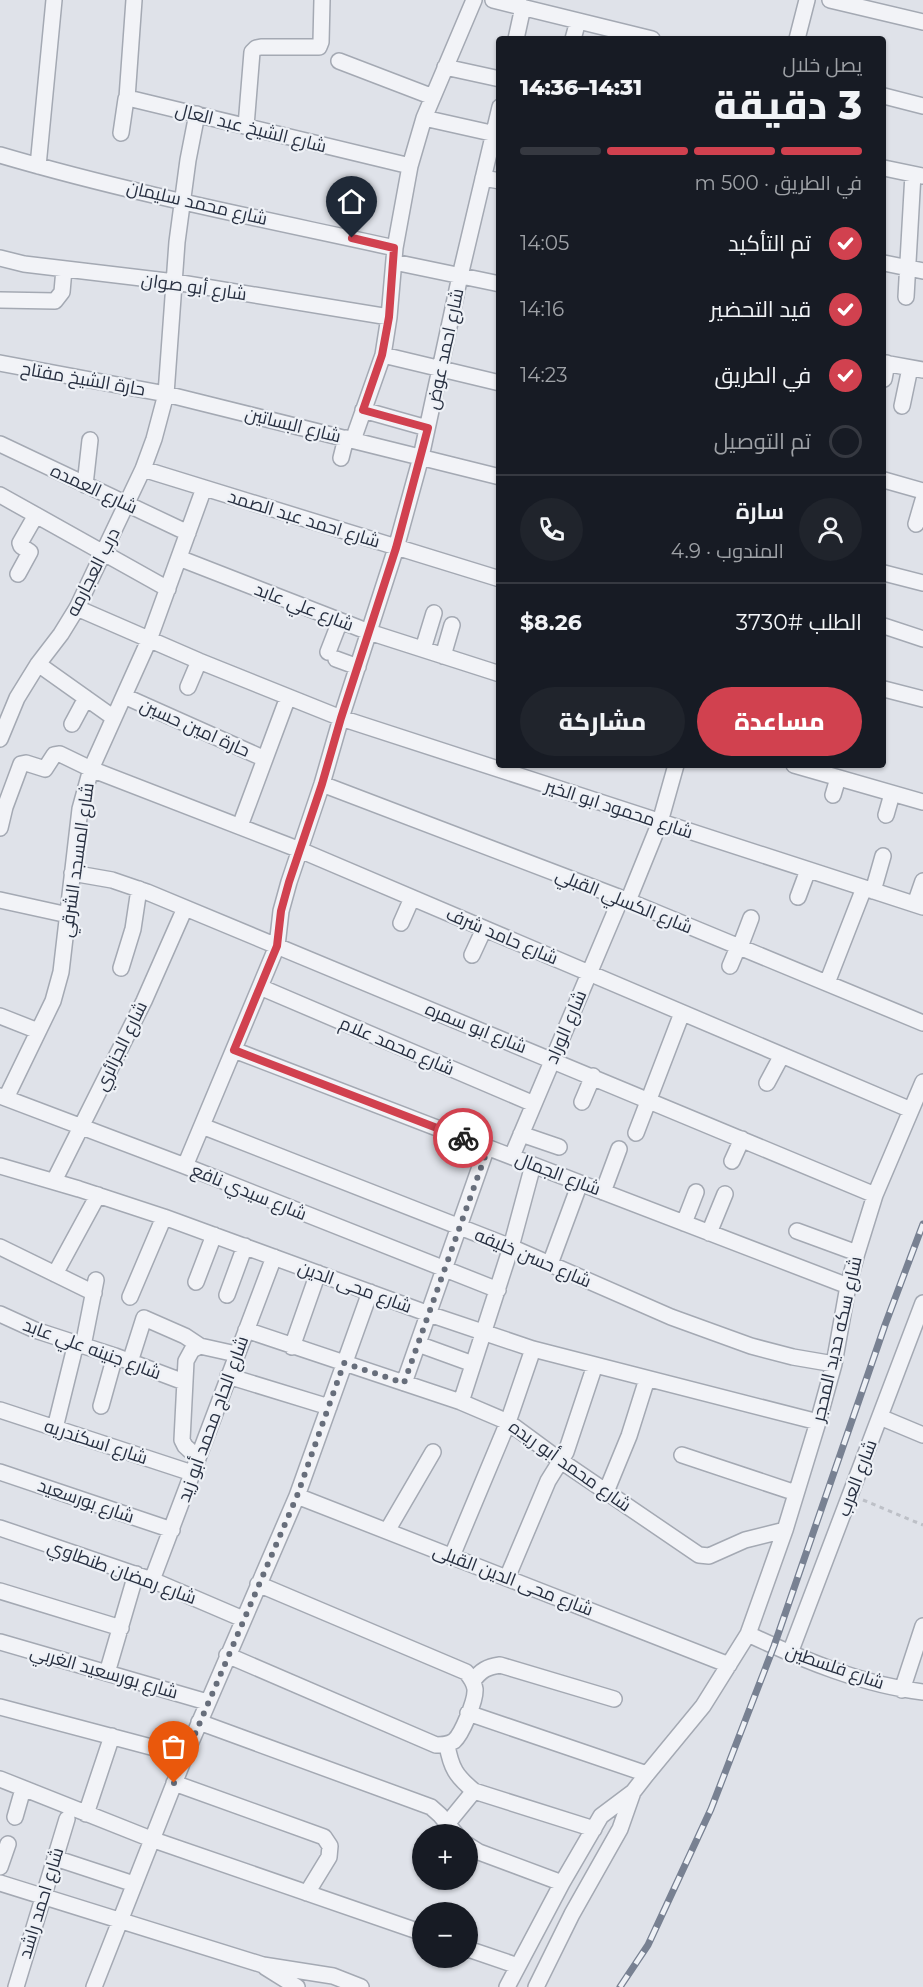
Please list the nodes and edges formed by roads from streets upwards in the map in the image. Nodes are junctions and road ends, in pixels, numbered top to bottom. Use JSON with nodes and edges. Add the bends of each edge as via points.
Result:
{"nodes":[{"id":1,"x":54,"y":0,"type":"edge"},
{"id":2,"x":134,"y":0,"type":"edge"},
{"id":3,"x":322,"y":0,"type":"edge"},
{"id":4,"x":474,"y":0,"type":"edge"},
{"id":5,"x":493,"y":0,"type":"edge"},
{"id":6,"x":807,"y":0,"type":"edge"},
{"id":7,"x":830,"y":0,"type":"edge"},
{"id":8,"x":523,"y":7,"type":"junction"},
{"id":9,"x":578,"y":21,"type":"junction"},
{"id":10,"x":923,"y":22,"type":"edge"},
{"id":11,"x":518,"y":36,"type":"edge"},
{"id":12,"x":574,"y":36,"type":"edge"},
{"id":13,"x":640,"y":36,"type":"edge"},
{"id":14,"x":797,"y":36,"type":"edge"},
{"id":15,"x":339,"y":61,"type":"dead end"},
{"id":16,"x":445,"y":68,"type":"junction"},
{"id":17,"x":496,"y":79,"type":"edge"},
{"id":18,"x":433,"y":97,"type":"junction"},
{"id":19,"x":886,"y":97,"type":"edge"},
{"id":20,"x":127,"y":98,"type":"junction"},
{"id":21,"x":923,"y":106,"type":"edge"},
{"id":22,"x":197,"y":114,"type":"junction"},
{"id":23,"x":424,"y":118,"type":"junction"},
{"id":24,"x":246,"y":126,"type":"junction"},
{"id":25,"x":122,"y":133,"type":"dead end"},
{"id":26,"x":496,"y":134,"type":"edge"},
{"id":27,"x":0,"y":155,"type":"edge"},
{"id":28,"x":38,"y":166,"type":"junction"},
{"id":29,"x":410,"y":166,"type":"junction"},
{"id":30,"x":886,"y":168,"type":"edge"},
{"id":31,"x":918,"y":176,"type":"edge"},
{"id":32,"x":483,"y":178,"type":"junction"},
{"id":33,"x":496,"y":181,"type":"edge"},
{"id":34,"x":182,"y":201,"type":"junction"},
{"id":35,"x":394,"y":255,"type":"junction"},
{"id":36,"x":0,"y":258,"type":"edge"},
{"id":37,"x":886,"y":263,"type":"edge"},
{"id":38,"x":64,"y":270,"type":"junction"},
{"id":39,"x":916,"y":270,"type":"edge"},
{"id":40,"x":460,"y":276,"type":"junction"},
{"id":41,"x":175,"y":282,"type":"junction"},
{"id":42,"x":496,"y":283,"type":"edge"},
{"id":43,"x":906,"y":297,"type":"dead end"},
{"id":44,"x":0,"y":300,"type":"edge"},
{"id":45,"x":389,"y":317,"type":"junction"},
{"id":46,"x":382,"y":355,"type":"junction"},
{"id":47,"x":0,"y":363,"type":"edge"},
{"id":48,"x":886,"y":363,"type":"edge"},
{"id":49,"x":441,"y":369,"type":"junction"},
{"id":50,"x":916,"y":369,"type":"edge"},
{"id":51,"x":496,"y":382,"type":"edge"},
{"id":52,"x":165,"y":394,"type":"junction"},
{"id":53,"x":902,"y":406,"type":"dead end"},
{"id":54,"x":363,"y":410,"type":"junction"},
{"id":55,"x":428,"y":428,"type":"junction"},
{"id":56,"x":349,"y":439,"type":"junction"},
{"id":57,"x":90,"y":440,"type":"dead end"},
{"id":58,"x":0,"y":444,"type":"edge"},
{"id":59,"x":421,"y":457,"type":"junction"},
{"id":60,"x":340,"y":458,"type":"dead end"},
{"id":61,"x":143,"y":470,"type":"junction"},
{"id":62,"x":496,"y":476,"type":"edge"},
{"id":63,"x":886,"y":481,"type":"edge"},
{"id":64,"x":85,"y":485,"type":"junction"},
{"id":65,"x":204,"y":488,"type":"junction"},
{"id":66,"x":923,"y":491,"type":"edge"},
{"id":67,"x":0,"y":495,"type":"edge"},
{"id":68,"x":923,"y":500,"type":"edge"},
{"id":69,"x":127,"y":504,"type":"junction"},
{"id":70,"x":36,"y":515,"type":"junction"},
{"id":71,"x":916,"y":524,"type":"dead end"},
{"id":72,"x":188,"y":533,"type":"junction"},
{"id":73,"x":396,"y":548,"type":"junction"},
{"id":74,"x":104,"y":553,"type":"junction"},
{"id":75,"x":179,"y":558,"type":"junction"},
{"id":76,"x":18,"y":574,"type":"dead end"},
{"id":77,"x":886,"y":574,"type":"edge"},
{"id":78,"x":496,"y":578,"type":"edge"},
{"id":79,"x":923,"y":583,"type":"edge"},
{"id":80,"x":168,"y":589,"type":"junction"},
{"id":81,"x":77,"y":608,"type":"junction"},
{"id":82,"x":434,"y":613,"type":"dead end"},
{"id":83,"x":340,"y":621,"type":"junction"},
{"id":84,"x":452,"y":624,"type":"dead end"},
{"id":85,"x":886,"y":627,"type":"edge"},
{"id":86,"x":369,"y":632,"type":"junction"},
{"id":87,"x":923,"y":639,"type":"edge"},
{"id":88,"x":149,"y":640,"type":"junction"},
{"id":89,"x":423,"y":649,"type":"junction"},
{"id":90,"x":443,"y":656,"type":"junction"},
{"id":91,"x":199,"y":661,"type":"junction"},
{"id":92,"x":38,"y":663,"type":"junction"},
{"id":93,"x":358,"y":667,"type":"junction"},
{"id":94,"x":496,"y":673,"type":"edge"},
{"id":95,"x":188,"y":687,"type":"dead end"},
{"id":96,"x":886,"y":690,"type":"edge"},
{"id":97,"x":124,"y":696,"type":"junction"},
{"id":98,"x":288,"y":697,"type":"junction"},
{"id":99,"x":86,"y":698,"type":"junction"},
{"id":100,"x":923,"y":699,"type":"edge"},
{"id":101,"x":114,"y":718,"type":"junction"},
{"id":102,"x":341,"y":718,"type":"junction"},
{"id":103,"x":72,"y":724,"type":"dead end"},
{"id":104,"x":0,"y":739,"type":"edge"},
{"id":105,"x":265,"y":759,"type":"junction"},
{"id":106,"x":91,"y":768,"type":"junction"},
{"id":107,"x":675,"y":768,"type":"edge"},
{"id":108,"x":810,"y":768,"type":"edge"},
{"id":109,"x":831,"y":772,"type":"edge"},
{"id":110,"x":6,"y":784,"type":"edge"},
{"id":111,"x":322,"y":784,"type":"junction"},
{"id":112,"x":892,"y":794,"type":"junction"},
{"id":113,"x":833,"y":795,"type":"dead end"},
{"id":114,"x":923,"y":802,"type":"edge"},
{"id":115,"x":886,"y":815,"type":"dead end"},
{"id":116,"x":660,"y":822,"type":"junction"},
{"id":117,"x":240,"y":826,"type":"junction"},
{"id":118,"x":0,"y":828,"type":"edge"},
{"id":119,"x":300,"y":850,"type":"junction"},
{"id":120,"x":883,"y":856,"type":"dead end"},
{"id":121,"x":808,"y":870,"type":"junction"},
{"id":122,"x":72,"y":873,"type":"junction"},
{"id":123,"x":923,"y":881,"type":"edge"},
{"id":124,"x":139,"y":889,"type":"junction"},
{"id":125,"x":868,"y":889,"type":"junction"},
{"id":126,"x":798,"y":897,"type":"dead end"},
{"id":127,"x":412,"y":898,"type":"junction"},
{"id":128,"x":0,"y":900,"type":"edge"},
{"id":129,"x":624,"y":900,"type":"junction"},
{"id":130,"x":919,"y":905,"type":"edge"},
{"id":131,"x":185,"y":908,"type":"junction"},
{"id":132,"x":68,"y":915,"type":"junction"},
{"id":133,"x":751,"y":918,"type":"dead end"},
{"id":134,"x":401,"y":923,"type":"dead end"},
{"id":135,"x":484,"y":929,"type":"junction"},
{"id":136,"x":277,"y":946,"type":"junction"},
{"id":137,"x":739,"y":947,"type":"junction"},
{"id":138,"x":472,"y":955,"type":"dead end"},
{"id":139,"x":730,"y":966,"type":"dead end"},
{"id":140,"x":121,"y":968,"type":"dead end"},
{"id":141,"x":589,"y":973,"type":"junction"},
{"id":142,"x":827,"y":983,"type":"junction"},
{"id":143,"x":260,"y":987,"type":"junction"},
{"id":144,"x":682,"y":1013,"type":"junction"},
{"id":145,"x":0,"y":1016,"type":"edge"},
{"id":146,"x":923,"y":1023,"type":"edge"},
{"id":147,"x":38,"y":1031,"type":"junction"},
{"id":148,"x":234,"y":1050,"type":"junction"},
{"id":149,"x":782,"y":1055,"type":"junction"},
{"id":150,"x":553,"y":1059,"type":"junction"},
{"id":151,"x":593,"y":1076,"type":"junction"},
{"id":152,"x":923,"y":1082,"type":"edge"},
{"id":153,"x":767,"y":1083,"type":"dead end"},
{"id":154,"x":3,"y":1097,"type":"edge"},
{"id":155,"x":649,"y":1100,"type":"junction"},
{"id":156,"x":582,"y":1102,"type":"dead end"},
{"id":157,"x":534,"y":1104,"type":"junction"},
{"id":158,"x":911,"y":1110,"type":"junction"},
{"id":159,"x":202,"y":1126,"type":"junction"},
{"id":160,"x":80,"y":1127,"type":"junction"},
{"id":161,"x":636,"y":1133,"type":"dead end"},
{"id":162,"x":520,"y":1134,"type":"junction"},
{"id":163,"x":742,"y":1139,"type":"junction"},
{"id":164,"x":558,"y":1147,"type":"dead end"},
{"id":165,"x":488,"y":1148,"type":"junction"},
{"id":166,"x":619,"y":1149,"type":"dead end"},
{"id":167,"x":512,"y":1156,"type":"junction"},
{"id":168,"x":732,"y":1161,"type":"dead end"},
{"id":169,"x":533,"y":1165,"type":"junction"},
{"id":170,"x":185,"y":1166,"type":"junction"},
{"id":171,"x":0,"y":1167,"type":"edge"},
{"id":172,"x":54,"y":1181,"type":"junction"},
{"id":173,"x":580,"y":1183,"type":"junction"},
{"id":174,"x":603,"y":1192,"type":"junction"},
{"id":175,"x":696,"y":1192,"type":"dead end"},
{"id":176,"x":724,"y":1194,"type":"dead end"},
{"id":177,"x":875,"y":1195,"type":"junction"},
{"id":178,"x":98,"y":1196,"type":"junction"},
{"id":179,"x":164,"y":1217,"type":"junction"},
{"id":180,"x":684,"y":1223,"type":"junction"},
{"id":181,"x":460,"y":1227,"type":"junction"},
{"id":182,"x":798,"y":1231,"type":"dead end"},
{"id":183,"x":709,"y":1233,"type":"junction"},
{"id":184,"x":214,"y":1235,"type":"junction"},
{"id":185,"x":244,"y":1246,"type":"junction"},
{"id":186,"x":0,"y":1247,"type":"edge"},
{"id":187,"x":511,"y":1247,"type":"junction"},
{"id":188,"x":856,"y":1253,"type":"junction"},
{"id":189,"x":274,"y":1257,"type":"junction"},
{"id":190,"x":550,"y":1264,"type":"junction"},
{"id":191,"x":445,"y":1269,"type":"junction"},
{"id":192,"x":318,"y":1273,"type":"junction"},
{"id":193,"x":56,"y":1274,"type":"junction"},
{"id":194,"x":196,"y":1282,"type":"dead end"},
{"id":195,"x":848,"y":1286,"type":"junction"},
{"id":196,"x":498,"y":1290,"type":"junction"},
{"id":197,"x":370,"y":1292,"type":"junction"},
{"id":198,"x":227,"y":1295,"type":"dead end"},
{"id":199,"x":130,"y":1297,"type":"dead end"},
{"id":200,"x":923,"y":1303,"type":"edge"},
{"id":201,"x":429,"y":1314,"type":"junction"},
{"id":202,"x":0,"y":1316,"type":"edge"},
{"id":203,"x":246,"y":1330,"type":"junction"},
{"id":204,"x":483,"y":1333,"type":"junction"},
{"id":205,"x":418,"y":1344,"type":"junction"},
{"id":206,"x":80,"y":1345,"type":"junction"},
{"id":207,"x":200,"y":1346,"type":"junction"},
{"id":208,"x":292,"y":1347,"type":"junction"},
{"id":209,"x":533,"y":1349,"type":"junction"},
{"id":210,"x":237,"y":1354,"type":"junction"},
{"id":211,"x":115,"y":1356,"type":"junction"},
{"id":212,"x":130,"y":1362,"type":"junction"},
{"id":213,"x":344,"y":1363,"type":"junction"},
{"id":214,"x":473,"y":1364,"type":"junction"},
{"id":215,"x":834,"y":1364,"type":"junction"},
{"id":216,"x":595,"y":1365,"type":"junction"},
{"id":217,"x":228,"y":1376,"type":"junction"},
{"id":218,"x":647,"y":1379,"type":"junction"},
{"id":219,"x":184,"y":1382,"type":"junction"},
{"id":220,"x":404,"y":1383,"type":"junction"},
{"id":221,"x":460,"y":1402,"type":"junction"},
{"id":222,"x":101,"y":1406,"type":"dead end"},
{"id":223,"x":329,"y":1407,"type":"junction"},
{"id":224,"x":0,"y":1410,"type":"edge"},
{"id":225,"x":880,"y":1417,"type":"junction"},
{"id":226,"x":508,"y":1422,"type":"junction"},
{"id":227,"x":818,"y":1422,"type":"junction"},
{"id":228,"x":55,"y":1428,"type":"junction"},
{"id":229,"x":923,"y":1435,"type":"edge"},
{"id":230,"x":433,"y":1452,"type":"dead end"},
{"id":231,"x":682,"y":1455,"type":"dead end"},
{"id":232,"x":198,"y":1458,"type":"junction"},
{"id":233,"x":561,"y":1461,"type":"junction"},
{"id":234,"x":0,"y":1472,"type":"edge"},
{"id":235,"x":192,"y":1473,"type":"junction"},
{"id":236,"x":606,"y":1492,"type":"junction"},
{"id":237,"x":796,"y":1493,"type":"junction"},
{"id":238,"x":297,"y":1496,"type":"junction"},
{"id":239,"x":0,"y":1528,"type":"edge"},
{"id":240,"x":172,"y":1530,"type":"junction"},
{"id":241,"x":785,"y":1530,"type":"junction"},
{"id":242,"x":387,"y":1531,"type":"junction"},
{"id":243,"x":452,"y":1556,"type":"junction"},
{"id":244,"x":136,"y":1574,"type":"junction"},
{"id":245,"x":507,"y":1578,"type":"junction"},
{"id":246,"x":152,"y":1580,"type":"junction"},
{"id":247,"x":258,"y":1584,"type":"junction"},
{"id":248,"x":0,"y":1591,"type":"edge"},
{"id":249,"x":243,"y":1620,"type":"junction"},
{"id":250,"x":923,"y":1626,"type":"edge"},
{"id":251,"x":121,"y":1628,"type":"junction"},
{"id":252,"x":748,"y":1634,"type":"junction"},
{"id":253,"x":0,"y":1642,"type":"edge"},
{"id":254,"x":790,"y":1653,"type":"junction"},
{"id":255,"x":227,"y":1655,"type":"junction"},
{"id":256,"x":729,"y":1665,"type":"junction"},
{"id":257,"x":107,"y":1673,"type":"junction"},
{"id":258,"x":473,"y":1681,"type":"junction"},
{"id":259,"x":902,"y":1690,"type":"junction"},
{"id":260,"x":923,"y":1692,"type":"edge"},
{"id":261,"x":614,"y":1699,"type":"dead end"},
{"id":262,"x":207,"y":1702,"type":"junction"},
{"id":263,"x":0,"y":1707,"type":"edge"},
{"id":264,"x":468,"y":1713,"type":"junction"},
{"id":265,"x":199,"y":1722,"type":"junction"},
{"id":266,"x":112,"y":1736,"type":"junction"},
{"id":267,"x":447,"y":1745,"type":"junction"},
{"id":268,"x":185,"y":1756,"type":"junction"},
{"id":269,"x":647,"y":1774,"type":"junction"},
{"id":270,"x":0,"y":1779,"type":"edge"},
{"id":271,"x":174,"y":1783,"type":"junction"},
{"id":272,"x":23,"y":1789,"type":"junction"},
{"id":273,"x":474,"y":1791,"type":"junction"},
{"id":274,"x":633,"y":1792,"type":"junction"},
{"id":275,"x":86,"y":1814,"type":"junction"},
{"id":276,"x":15,"y":1817,"type":"dead end"},
{"id":277,"x":67,"y":1819,"type":"dead end"},
{"id":278,"x":447,"y":1824,"type":"edge"},
{"id":279,"x":454,"y":1824,"type":"edge"},
{"id":280,"x":594,"y":1828,"type":"junction"},
{"id":281,"x":151,"y":1839,"type":"junction"},
{"id":282,"x":8,"y":1844,"type":"dead end"},
{"id":283,"x":478,"y":1851,"type":"edge"},
{"id":284,"x":55,"y":1858,"type":"junction"},
{"id":285,"x":0,"y":1867,"type":"edge"},
{"id":286,"x":0,"y":1883,"type":"edge"},
{"id":287,"x":562,"y":1883,"type":"junction"},
{"id":288,"x":134,"y":1884,"type":"junction"},
{"id":289,"x":307,"y":1893,"type":"junction"},
{"id":290,"x":43,"y":1897,"type":"junction"},
{"id":291,"x":120,"y":1922,"type":"junction"},
{"id":292,"x":412,"y":1929,"type":"edge"},
{"id":293,"x":478,"y":1952,"type":"edge"},
{"id":294,"x":263,"y":1965,"type":"junction"},
{"id":295,"x":518,"y":1966,"type":"junction"},
{"id":296,"x":16,"y":1987,"type":"edge"},
{"id":297,"x":94,"y":1987,"type":"edge"},
{"id":298,"x":297,"y":1987,"type":"edge"},
{"id":299,"x":361,"y":1987,"type":"edge"},
{"id":300,"x":507,"y":1987,"type":"edge"},
{"id":301,"x":536,"y":1987,"type":"edge"}],
"edges":[{"from":1,"to":28,"type":"street"},
{"from":2,"to":20,"type":"street"},
{"from":3,"to":24,"type":"street","via":[[319,47],[261,47],[252,52]]},
{"from":4,"to":16,"type":"street"},
{"from":5,"to":8,"type":"street"},
{"from":6,"to":14,"type":"street"},
{"from":7,"to":10,"type":"street"},
{"from":8,"to":9,"type":"street"},
{"from":8,"to":11,"type":"street"},
{"from":9,"to":12,"type":"street"},
{"from":9,"to":13,"type":"street"},
{"from":15,"to":18,"type":"street"},
{"from":16,"to":17,"type":"street"},
{"from":16,"to":18,"type":"street"},
{"from":18,"to":23,"type":"street"},
{"from":19,"to":21,"type":"street"},
{"from":20,"to":22,"type":"street","name":"شارع الشيخ عبد العال"},
{"from":20,"to":25,"type":"street"},
{"from":22,"to":24,"type":"street","name":"شارع الشيخ عبد العال"},
{"from":22,"to":34,"type":"street","name":"درب العجارمه"},
{"from":23,"to":26,"type":"street"},
{"from":23,"to":29,"type":"street"},
{"from":24,"to":29,"type":"street","name":"شارع الشيخ عبد العال"},
{"from":26,"to":32,"type":"street","name":"شارع احمد عوض"},
{"from":27,"to":28,"type":"street","name":"شارع محمد سليمان"},
{"from":28,"to":34,"type":"street","name":"شارع محمد سليمان"},
{"from":29,"to":35,"type":"street"},
{"from":30,"to":31,"type":"street"},
{"from":31,"to":39,"type":"street"},
{"from":32,"to":33,"type":"street"},
{"from":32,"to":40,"type":"street","name":"شارع احمد عوض"},
{"from":34,"to":35,"type":"street","name":"شارع محمد سليمان"},
{"from":34,"to":41,"type":"street","name":"درب العجارمه"},
{"from":35,"to":40,"type":"street","name":"شارع محمد سليمان"},
{"from":35,"to":45,"type":"street"},
{"from":36,"to":38,"type":"street","name":"شارع أبو صوان"},
{"from":37,"to":39,"type":"street"},
{"from":38,"to":41,"type":"street","name":"شارع أبو صوان"},
{"from":38,"to":44,"type":"street","via":[[62,292],[55,301]]},
{"from":39,"to":43,"type":"street"},
{"from":40,"to":42,"type":"street","name":"شارع محمد سليمان"},
{"from":40,"to":49,"type":"street","name":"شارع احمد عوض"},
{"from":41,"to":45,"type":"street","name":"شارع أبو صوان"},
{"from":41,"to":52,"type":"street","name":"درب العجارمه"},
{"from":45,"to":46,"type":"street"},
{"from":46,"to":49,"type":"street"},
{"from":46,"to":54,"type":"street"},
{"from":47,"to":52,"type":"street","name":"حارة الشيخ مفتاح"},
{"from":48,"to":50,"type":"street"},
{"from":49,"to":51,"type":"street"},
{"from":49,"to":55,"type":"street","name":"شارع احمد عوض"},
{"from":50,"to":53,"type":"street"},
{"from":52,"to":56,"type":"street","name":"شارع البساتين"},
{"from":52,"to":61,"type":"street","name":"درب العجارمه"},
{"from":54,"to":55,"type":"street"},
{"from":54,"to":56,"type":"street"},
{"from":55,"to":59,"type":"street","name":"شارع احمد عوض"},
{"from":56,"to":59,"type":"street","name":"شارع البساتين"},
{"from":56,"to":60,"type":"street"},
{"from":57,"to":64,"type":"street"},
{"from":58,"to":64,"type":"street","name":"شارع العمده"},
{"from":59,"to":62,"type":"street","name":"شارع البساتين"},
{"from":59,"to":73,"type":"street","name":"شارع احمد عوض"},
{"from":61,"to":65,"type":"street","name":"شارع احمد عبد الصمد"},
{"from":61,"to":69,"type":"street","name":"درب العجارمه"},
{"from":63,"to":66,"type":"street"},
{"from":64,"to":69,"type":"street","name":"شارع العمده"},
{"from":65,"to":72,"type":"street","name":"شارع المسجد الشرقي"},
{"from":65,"to":73,"type":"street","name":"شارع احمد عبد الصمد"},
{"from":67,"to":70,"type":"street"},
{"from":68,"to":71,"type":"street"},
{"from":69,"to":72,"type":"street","name":"شارع العمده"},
{"from":69,"to":74,"type":"street","name":"درب العجارمه"},
{"from":70,"to":74,"type":"street"},
{"from":70,"to":76,"type":"street","via":[[20,543],[30,552]]},
{"from":72,"to":75,"type":"street","name":"شارع المسجد الشرقي"},
{"from":73,"to":78,"type":"street","name":"شارع احمد عبد الصمد"},
{"from":73,"to":86,"type":"street","name":"شارع احمد عوض"},
{"from":74,"to":80,"type":"street"},
{"from":74,"to":81,"type":"street","name":"درب العجارمه"},
{"from":75,"to":80,"type":"street","name":"شارع المسجد الشرقي"},
{"from":75,"to":83,"type":"street","name":"شارع علي عابد"},
{"from":77,"to":79,"type":"street"},
{"from":80,"to":88,"type":"street","name":"شارع المسجد الشرقي"},
{"from":81,"to":88,"type":"street","name":"شارع محمود ابو الخير"},
{"from":81,"to":92,"type":"street","name":"درب العجارمه"},
{"from":82,"to":89,"type":"street"},
{"from":83,"to":86,"type":"street","name":"شارع علي عابد"},
{"from":83,"to":93,"type":"street","via":[[332,656]]},
{"from":84,"to":90,"type":"street"},
{"from":85,"to":87,"type":"street"},
{"from":86,"to":89,"type":"street","name":"شارع علي عابد"},
{"from":86,"to":93,"type":"street","name":"شارع احمد عوض"},
{"from":88,"to":91,"type":"street","name":"شارع محمود ابو الخير"},
{"from":88,"to":97,"type":"street","name":"شارع المسجد الشرقي"},
{"from":89,"to":90,"type":"street","name":"شارع علي عابد"},
{"from":90,"to":94,"type":"street","name":"شارع علي عابد"},
{"from":91,"to":95,"type":"street"},
{"from":91,"to":98,"type":"street","name":"شارع محمود ابو الخير"},
{"from":92,"to":99,"type":"street"},
{"from":92,"to":104,"type":"street","name":"درب العجارمه","via":[[17,698]]},
{"from":93,"to":102,"type":"street","name":"شارع احمد عوض"},
{"from":96,"to":100,"type":"street"},
{"from":97,"to":101,"type":"street","name":"شارع المسجد الشرقي"},
{"from":97,"to":105,"type":"street","name":"حارة امين حسين"},
{"from":98,"to":102,"type":"street","name":"شارع محمود ابو الخير"},
{"from":98,"to":105,"type":"street","name":"حارة امين حسين"},
{"from":99,"to":101,"type":"street"},
{"from":99,"to":103,"type":"street"},
{"from":101,"to":106,"type":"street","name":"شارع المسجد الشرقي"},
{"from":102,"to":111,"type":"street","name":"شارع احمد عوض"},
{"from":102,"to":116,"type":"street","name":"شارع محمود ابو الخير"},
{"from":105,"to":117,"type":"street","name":"حارة امين حسين"},
{"from":106,"to":110,"type":"street","name":"شارع حامد شرف","via":[[56,753],[45,769],[21,764]]},
{"from":106,"to":117,"type":"street","name":"شارع حامد شرف"},
{"from":106,"to":122,"type":"street","name":"شارع المسجد الشرقي","via":[[80,809]]},
{"from":107,"to":116,"type":"street","name":"شارع الوراد"},
{"from":108,"to":109,"type":"street"},
{"from":109,"to":112,"type":"street"},
{"from":109,"to":113,"type":"street"},
{"from":110,"to":118,"type":"street"},
{"from":111,"to":119,"type":"street","name":"شارع احمد عوض"},
{"from":111,"to":129,"type":"street","name":"شارع الكسلي القبلي"},
{"from":112,"to":114,"type":"street"},
{"from":112,"to":115,"type":"street"},
{"from":116,"to":121,"type":"street","name":"شارع محمود ابو الخير"},
{"from":116,"to":129,"type":"street","name":"شارع الوراد"},
{"from":117,"to":119,"type":"street","name":"شارع حامد شرف"},
{"from":119,"to":127,"type":"street","name":"شارع حامد شرف"},
{"from":119,"to":136,"type":"street","name":"شارع احمد عوض","via":[[285,895]]},
{"from":120,"to":125,"type":"street"},
{"from":121,"to":125,"type":"street","name":"شارع محمود ابو الخير"},
{"from":121,"to":126,"type":"street"},
{"from":122,"to":124,"type":"street","name":"شارع ابو سمره"},
{"from":122,"to":132,"type":"street","name":"شارع المسجد الشرقي"},
{"from":123,"to":130,"type":"street"},
{"from":124,"to":131,"type":"street","name":"شارع ابو سمره"},
{"from":124,"to":140,"type":"street","via":[[133,929]]},
{"from":125,"to":130,"type":"street","name":"شارع محمود ابو الخير"},
{"from":125,"to":142,"type":"street"},
{"from":127,"to":134,"type":"street"},
{"from":127,"to":135,"type":"street","name":"شارع حامد شرف"},
{"from":128,"to":132,"type":"street"},
{"from":129,"to":137,"type":"street","name":"شارع الكسلي القبلي"},
{"from":129,"to":141,"type":"street","name":"شارع الوراد"},
{"from":131,"to":136,"type":"street","name":"شارع ابو سمره"},
{"from":131,"to":160,"type":"street","name":"شارع الجزائري","via":[[144,1001]]},
{"from":132,"to":147,"type":"street","name":"شارع المسجد الشرقي","via":[[61,972]]},
{"from":133,"to":137,"type":"street"},
{"from":135,"to":138,"type":"street"},
{"from":135,"to":141,"type":"street","name":"شارع حامد شرف"},
{"from":136,"to":143,"type":"street","name":"شارع احمد عوض"},
{"from":136,"to":150,"type":"street","name":"شارع ابو سمره"},
{"from":137,"to":139,"type":"street"},
{"from":137,"to":142,"type":"street","name":"شارع الكسلي القبلي"},
{"from":141,"to":144,"type":"street","name":"شارع حامد شرف"},
{"from":141,"to":150,"type":"street","name":"شارع الوراد"},
{"from":142,"to":146,"type":"street","name":"شارع الكسلي القبلي"},
{"from":143,"to":148,"type":"street","name":"شارع احمد عوض"},
{"from":143,"to":157,"type":"street","name":"شارع محمد علام"},
{"from":144,"to":149,"type":"street","name":"شارع حامد شرف","via":[[710,1033]]},
{"from":144,"to":155,"type":"street"},
{"from":145,"to":147,"type":"street"},
{"from":147,"to":154,"type":"street","name":"شارع المسجد الشرقي"},
{"from":148,"to":159,"type":"street","name":"شارع احمد عوض"},
{"from":148,"to":165,"type":"street","name":"شارع الجمال"},
{"from":149,"to":153,"type":"street"},
{"from":149,"to":158,"type":"street","name":"شارع حامد شرف"},
{"from":150,"to":151,"type":"street","name":"شارع ابو سمره"},
{"from":150,"to":157,"type":"street","name":"شارع الوراد"},
{"from":151,"to":155,"type":"street","name":"شارع ابو سمره"},
{"from":151,"to":156,"type":"street"},
{"from":152,"to":158,"type":"street","name":"شارع سكه حديد المحجر"},
{"from":154,"to":160,"type":"street","name":"شارع سيدي نافع"},
{"from":155,"to":161,"type":"street"},
{"from":155,"to":163,"type":"street","name":"شارع ابو سمره"},
{"from":157,"to":162,"type":"street","name":"شارع الوراد"},
{"from":158,"to":177,"type":"street","name":"شارع سكه حديد المحجر"},
{"from":159,"to":170,"type":"street","name":"شارع احمد عوض"},
{"from":159,"to":181,"type":"street","name":"شارع حسن خليفه"},
{"from":160,"to":170,"type":"street","name":"شارع سيدي نافع"},
{"from":160,"to":172,"type":"street","name":"شارع الجزائري"},
{"from":162,"to":164,"type":"street"},
{"from":162,"to":167,"type":"street","name":"شارع الوراد"},
{"from":163,"to":168,"type":"street"},
{"from":163,"to":177,"type":"street","name":"شارع ابو سمره"},
{"from":165,"to":167,"type":"street","name":"شارع الجمال"},
{"from":165,"to":181,"type":"street"},
{"from":166,"to":174,"type":"street"},
{"from":167,"to":169,"type":"street","name":"شارع الجمال"},
{"from":169,"to":173,"type":"street","name":"شارع الجمال"},
{"from":169,"to":187,"type":"street"},
{"from":170,"to":191,"type":"street","name":"شارع سيدي نافع"},
{"from":171,"to":172,"type":"street","name":"شارع محى الدين"},
{"from":172,"to":178,"type":"street","name":"شارع محى الدين"},
{"from":173,"to":174,"type":"street","name":"شارع الجمال"},
{"from":173,"to":190,"type":"street"},
{"from":174,"to":180,"type":"street","name":"شارع الجمال"},
{"from":175,"to":180,"type":"street"},
{"from":176,"to":183,"type":"street"},
{"from":177,"to":188,"type":"street","name":"شارع سكه حديد المحجر"},
{"from":178,"to":179,"type":"street","name":"شارع محى الدين"},
{"from":178,"to":193,"type":"street"},
{"from":179,"to":184,"type":"street","name":"شارع محى الدين"},
{"from":179,"to":199,"type":"street"},
{"from":180,"to":183,"type":"street","name":"شارع الجمال"},
{"from":181,"to":187,"type":"street","name":"شارع حسن خليفه"},
{"from":181,"to":191,"type":"street"},
{"from":182,"to":188,"type":"street"},
{"from":183,"to":195,"type":"street","name":"شارع الجمال"},
{"from":184,"to":185,"type":"street","name":"شارع محى الدين"},
{"from":184,"to":194,"type":"street"},
{"from":185,"to":189,"type":"street","name":"شارع محى الدين"},
{"from":185,"to":198,"type":"street"},
{"from":186,"to":193,"type":"street"},
{"from":187,"to":190,"type":"street","name":"شارع حسن خليفه"},
{"from":187,"to":196,"type":"street"},
{"from":188,"to":195,"type":"street","name":"شارع سكه حديد المحجر"},
{"from":189,"to":192,"type":"street","name":"شارع محى الدين"},
{"from":189,"to":203,"type":"street","name":"شارع الحاج محمد أبو زيد"},
{"from":190,"to":215,"type":"street","name":"شارع حسن خليفه","via":[[711,1332],[793,1357]]},
{"from":191,"to":196,"type":"street","name":"شارع سيدي نافع"},
{"from":191,"to":201,"type":"street"},
{"from":192,"to":197,"type":"street","name":"شارع محى الدين"},
{"from":192,"to":208,"type":"street"},
{"from":193,"to":206,"type":"street","via":[[95,1286]]},
{"from":195,"to":215,"type":"street","name":"شارع سكه حديد المحجر"},
{"from":196,"to":204,"type":"street"},
{"from":197,"to":201,"type":"street","name":"شارع محى الدين"},
{"from":197,"to":213,"type":"street"},
{"from":200,"to":225,"type":"street","name":"شارع العرب"},
{"from":201,"to":204,"type":"street","name":"شارع محى الدين"},
{"from":201,"to":205,"type":"street"},
{"from":202,"to":206,"type":"street","name":"شارع جنينه علي عابد"},
{"from":203,"to":208,"type":"street","name":"شارع محمد أبو ريده"},
{"from":203,"to":210,"type":"street","name":"شارع الحاج محمد أبو زيد"},
{"from":204,"to":209,"type":"street","name":"شارع محى الدين"},
{"from":204,"to":214,"type":"street"},
{"from":205,"to":214,"type":"street"},
{"from":205,"to":220,"type":"street"},
{"from":206,"to":211,"type":"street","name":"شارع جنينه علي عابد"},
{"from":206,"to":228,"type":"street"},
{"from":207,"to":210,"type":"street"},
{"from":207,"to":212,"type":"street","via":[[146,1311]]},
{"from":207,"to":219,"type":"street","via":[[192,1350],[186,1361]]},
{"from":208,"to":213,"type":"street","name":"شارع محمد أبو ريده"},
{"from":209,"to":216,"type":"street","name":"شارع محى الدين"},
{"from":209,"to":226,"type":"street"},
{"from":210,"to":217,"type":"street","name":"شارع الحاج محمد أبو زيد"},
{"from":211,"to":212,"type":"street","name":"شارع جنينه علي عابد"},
{"from":211,"to":222,"type":"street"},
{"from":212,"to":219,"type":"street","name":"شارع جنينه علي عابد"},
{"from":213,"to":220,"type":"street","name":"شارع محمد أبو ريده"},
{"from":213,"to":223,"type":"street"},
{"from":214,"to":221,"type":"street"},
{"from":215,"to":227,"type":"street","name":"شارع سكه حديد المحجر"},
{"from":216,"to":218,"type":"street","name":"شارع محى الدين"},
{"from":216,"to":233,"type":"street"},
{"from":217,"to":223,"type":"street"},
{"from":217,"to":232,"type":"street","name":"شارع الحاج محمد أبو زيد"},
{"from":218,"to":227,"type":"street","name":"شارع محى الدين"},
{"from":218,"to":236,"type":"street"},
{"from":219,"to":232,"type":"street","via":[[182,1440]]},
{"from":220,"to":221,"type":"street","name":"شارع محمد أبو ريده"},
{"from":221,"to":226,"type":"street","name":"شارع محمد أبو ريده"},
{"from":223,"to":238,"type":"street"},
{"from":224,"to":228,"type":"street","name":"شارع اسكندريه"},
{"from":225,"to":229,"type":"street"},
{"from":225,"to":254,"type":"street","name":"شارع العرب"},
{"from":226,"to":233,"type":"street","name":"شارع محمد أبو ريده"},
{"from":226,"to":243,"type":"street"},
{"from":227,"to":237,"type":"street","name":"شارع سكه حديد المحجر"},
{"from":228,"to":235,"type":"street","name":"شارع اسكندريه"},
{"from":230,"to":242,"type":"street"},
{"from":231,"to":237,"type":"street"},
{"from":232,"to":235,"type":"street","name":"شارع الحاج محمد أبو زيد"},
{"from":233,"to":236,"type":"street","name":"شارع محمد أبو ريده"},
{"from":233,"to":245,"type":"street","via":[[548,1481]]},
{"from":234,"to":240,"type":"street","name":"شارع بورسعيد"},
{"from":235,"to":240,"type":"street","name":"شارع الحاج محمد أبو زيد"},
{"from":236,"to":241,"type":"street","name":"شارع محمد أبو ريده","via":[[699,1555],[709,1556],[745,1540]]},
{"from":237,"to":241,"type":"street","name":"شارع سكه حديد المحجر"},
{"from":238,"to":242,"type":"street","name":"شارع محى الدين القبلى"},
{"from":238,"to":247,"type":"street"},
{"from":239,"to":244,"type":"street","name":"شارع رمضان طنطاوي"},
{"from":240,"to":246,"type":"street","name":"شارع الحاج محمد أبو زيد"},
{"from":241,"to":252,"type":"street","name":"شارع سكه حديد المحجر"},
{"from":242,"to":243,"type":"street","name":"شارع محى الدين القبلى"},
{"from":243,"to":245,"type":"street","name":"شارع محى الدين القبلى"},
{"from":244,"to":246,"type":"street","name":"شارع رمضان طنطاوي"},
{"from":244,"to":251,"type":"street"},
{"from":245,"to":256,"type":"street","name":"شارع محى الدين القبلى"},
{"from":246,"to":249,"type":"street","name":"شارع رمضان طنطاوي"},
{"from":247,"to":249,"type":"street"},
{"from":247,"to":258,"type":"street","via":[[466,1672]]},
{"from":248,"to":251,"type":"street"},
{"from":249,"to":255,"type":"street"},
{"from":250,"to":259,"type":"street"},
{"from":251,"to":257,"type":"street"},
{"from":252,"to":254,"type":"street","name":"شارع فلسطين"},
{"from":252,"to":256,"type":"street","name":"شارع سكه حديد المحجر"},
{"from":253,"to":257,"type":"street","name":"شارع بورسعيد الغربي"},
{"from":254,"to":259,"type":"street","name":"شارع فلسطين"},
{"from":255,"to":262,"type":"street"},
{"from":255,"to":267,"type":"street","via":[[436,1745]]},
{"from":256,"to":269,"type":"street","name":"شارع سكه حديد المحجر","via":[[703,1706]]},
{"from":257,"to":262,"type":"street","name":"شارع بورسعيد الغربي"},
{"from":258,"to":261,"type":"street","via":[[489,1666],[500,1665]]},
{"from":258,"to":264,"type":"street","via":[[476,1691]]},
{"from":259,"to":260,"type":"street","name":"شارع فلسطين"},
{"from":262,"to":265,"type":"street"},
{"from":263,"to":266,"type":"street"},
{"from":264,"to":267,"type":"street","via":[[461,1731]]},
{"from":264,"to":269,"type":"street"},
{"from":265,"to":268,"type":"street"},
{"from":265,"to":278,"type":"street","via":[[430,1807]]},
{"from":266,"to":268,"type":"street"},
{"from":266,"to":275,"type":"street"},
{"from":267,"to":273,"type":"street","via":[[450,1763],[459,1779]]},
{"from":268,"to":271,"type":"street"},
{"from":269,"to":274,"type":"street","name":"شارع سكه حديد المحجر"},
{"from":270,"to":272,"type":"street"},
{"from":271,"to":281,"type":"street"},
{"from":271,"to":289,"type":"street","via":[[324,1837],[330,1846],[329,1857]]},
{"from":272,"to":275,"type":"street"},
{"from":272,"to":276,"type":"street"},
{"from":273,"to":279,"type":"street"},
{"from":273,"to":280,"type":"street"},
{"from":274,"to":280,"type":"street","via":[[601,1816]]},
{"from":274,"to":301,"type":"street","via":[[620,1828]]},
{"from":275,"to":281,"type":"street"},
{"from":277,"to":284,"type":"street","name":"شارع احمد راشد"},
{"from":280,"to":287,"type":"street"},
{"from":281,"to":288,"type":"street"},
{"from":281,"to":289,"type":"street"},
{"from":282,"to":285,"type":"street"},
{"from":283,"to":287,"type":"street"},
{"from":284,"to":288,"type":"street"},
{"from":284,"to":290,"type":"street","name":"شارع احمد راشد"},
{"from":286,"to":290,"type":"street"},
{"from":287,"to":295,"type":"street"},
{"from":288,"to":291,"type":"street"},
{"from":289,"to":292,"type":"street"},
{"from":290,"to":291,"type":"street"},
{"from":290,"to":296,"type":"street","name":"شارع احمد راشد"},
{"from":291,"to":294,"type":"street"},
{"from":291,"to":297,"type":"street"},
{"from":293,"to":295,"type":"street"},
{"from":294,"to":298,"type":"street"},
{"from":294,"to":299,"type":"street","via":[[333,1976]]},
{"from":295,"to":300,"type":"street"}]}
